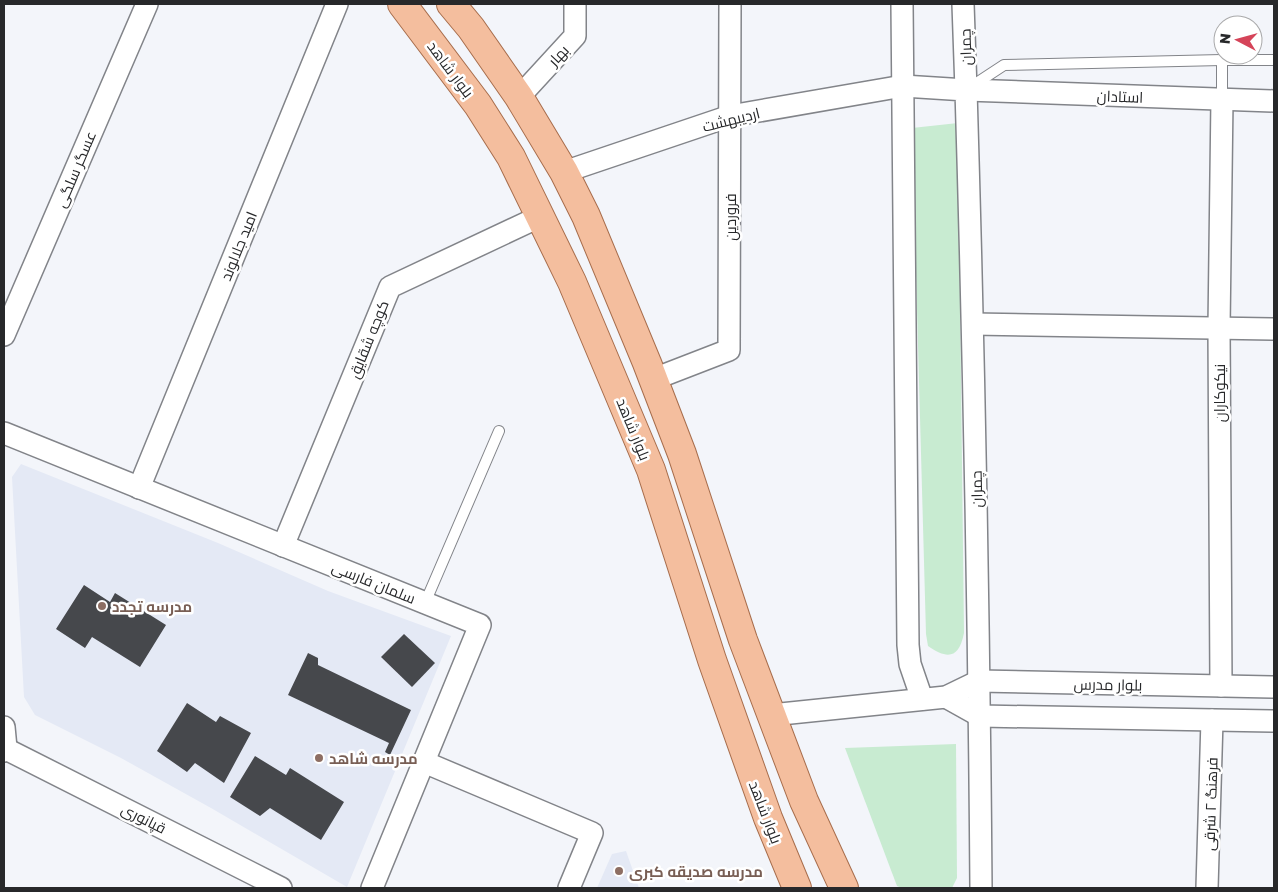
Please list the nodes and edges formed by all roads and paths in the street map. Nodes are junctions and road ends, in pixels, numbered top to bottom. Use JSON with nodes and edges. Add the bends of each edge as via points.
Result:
{"nodes":[{"id":1,"x":147,"y":4,"type":"edge"},
{"id":2,"x":337,"y":4,"type":"edge"},
{"id":3,"x":402,"y":4,"type":"edge"},
{"id":4,"x":451,"y":4,"type":"edge"},
{"id":5,"x":575,"y":4,"type":"edge"},
{"id":6,"x":730,"y":4,"type":"edge"},
{"id":7,"x":902,"y":4,"type":"edge"},
{"id":8,"x":963,"y":4,"type":"edge"},
{"id":9,"x":1213,"y":60,"type":"edge"},
{"id":10,"x":1222,"y":65,"type":"edge"},
{"id":11,"x":903,"y":86,"type":"junction"},
{"id":12,"x":966,"y":90,"type":"junction"},
{"id":13,"x":519,"y":97,"type":"junction"},
{"id":14,"x":1222,"y":99,"type":"junction"},
{"id":15,"x":1274,"y":101,"type":"edge"},
{"id":16,"x":730,"y":116,"type":"junction"},
{"id":17,"x":564,"y":172,"type":"junction"},
{"id":18,"x":541,"y":216,"type":"junction"},
{"id":19,"x":973,"y":324,"type":"junction"},
{"id":20,"x":1219,"y":328,"type":"junction"},
{"id":21,"x":1274,"y":329,"type":"edge"},
{"id":22,"x":4,"y":335,"type":"edge"},
{"id":23,"x":654,"y":379,"type":"junction"},
{"id":24,"x":499,"y":431,"type":"dead end"},
{"id":25,"x":4,"y":433,"type":"edge"},
{"id":26,"x":138,"y":488,"type":"junction"},
{"id":27,"x":283,"y":546,"type":"junction"},
{"id":28,"x":425,"y":603,"type":"junction"},
{"id":29,"x":979,"y":681,"type":"junction"},
{"id":30,"x":1221,"y":686,"type":"junction"},
{"id":31,"x":1274,"y":687,"type":"edge"},
{"id":32,"x":946,"y":696,"type":"junction"},
{"id":33,"x":922,"y":699,"type":"junction"},
{"id":34,"x":771,"y":715,"type":"junction"},
{"id":35,"x":980,"y":716,"type":"junction"},
{"id":36,"x":1212,"y":720,"type":"junction"},
{"id":37,"x":1274,"y":721,"type":"edge"},
{"id":38,"x":4,"y":727,"type":"edge"},
{"id":39,"x":4,"y":749,"type":"edge"},
{"id":40,"x":424,"y":762,"type":"junction"},
{"id":41,"x":281,"y":888,"type":"edge"},
{"id":42,"x":372,"y":888,"type":"edge"},
{"id":43,"x":569,"y":888,"type":"edge"},
{"id":44,"x":797,"y":888,"type":"edge"},
{"id":45,"x":844,"y":888,"type":"edge"},
{"id":46,"x":982,"y":888,"type":"edge"},
{"id":47,"x":1207,"y":888,"type":"edge"}],
"edges":[{"from":1,"to":22,"type":"street","name":"عسگر سلگی"},
{"from":2,"to":26,"type":"street","name":"امید جلالوند"},
{"from":3,"to":18,"type":"main road","name":"بلوار شاهد","via":[[478,105],[511,157]]},
{"from":4,"to":13,"type":"main road"},
{"from":5,"to":13,"type":"street","name":"بهار","via":[[575,36]]},
{"from":6,"to":16,"type":"street","name":"فروردین"},
{"from":7,"to":11,"type":"street"},
{"from":8,"to":12,"type":"street","name":"چمران"},
{"from":9,"to":12,"type":"lane","via":[[1004,65]]},
{"from":10,"to":14,"type":"lane"},
{"from":11,"to":12,"type":"street"},
{"from":11,"to":16,"type":"street","name":"اردیبهشت"},
{"from":11,"to":33,"type":"street","via":[[908,645],[910,664]]},
{"from":12,"to":14,"type":"street","name":"استادان"},
{"from":12,"to":19,"type":"street","name":"چمران"},
{"from":13,"to":17,"type":"main road"},
{"from":14,"to":15,"type":"street","name":"استادان"},
{"from":14,"to":20,"type":"street","name":"نیکوکاران"},
{"from":16,"to":17,"type":"street","name":"اردیبهشت"},
{"from":16,"to":23,"type":"street","name":"فروردین","via":[[730,350]]},
{"from":17,"to":23,"type":"main road","via":[[590,224]]},
{"from":18,"to":27,"type":"street","name":"کوچه شقایق","via":[[390,287]]},
{"from":18,"to":44,"type":"main road","name":"بلوار شاهد","via":[[651,470],[715,670]]},
{"from":19,"to":20,"type":"street"},
{"from":19,"to":29,"type":"street","name":"چمران"},
{"from":20,"to":21,"type":"street"},
{"from":20,"to":30,"type":"street","name":"نیکوکاران"},
{"from":23,"to":34,"type":"main road"},
{"from":24,"to":28,"type":"lane"},
{"from":25,"to":26,"type":"street","name":"سلمان فارسی"},
{"from":26,"to":27,"type":"street","name":"سلمان فارسی"},
{"from":27,"to":28,"type":"street","name":"سلمان فارسی"},
{"from":28,"to":40,"type":"street","name":"سلمان فارسی","via":[[480,625]]},
{"from":29,"to":30,"type":"street","name":"بلوار مدرس"},
{"from":29,"to":32,"type":"street","name":"بلوار مدرس"},
{"from":29,"to":35,"type":"street","name":"چمران"},
{"from":30,"to":31,"type":"street","name":"بلوار مدرس"},
{"from":32,"to":33,"type":"street","name":"بلوار مدرس"},
{"from":32,"to":35,"type":"street"},
{"from":33,"to":34,"type":"street","name":"بلوار مدرس"},
{"from":34,"to":45,"type":"main road","via":[[804,801]]},
{"from":35,"to":36,"type":"street"},
{"from":35,"to":46,"type":"street","name":"چمران"},
{"from":36,"to":37,"type":"street"},
{"from":36,"to":47,"type":"street","name":"فرهنگ ۲ شرقی"},
{"from":38,"to":39,"type":"street"},
{"from":39,"to":41,"type":"street","name":"قپانوری"},
{"from":40,"to":42,"type":"street","name":"سلمان فارسی"},
{"from":40,"to":43,"type":"street","via":[[592,833]]}]}
